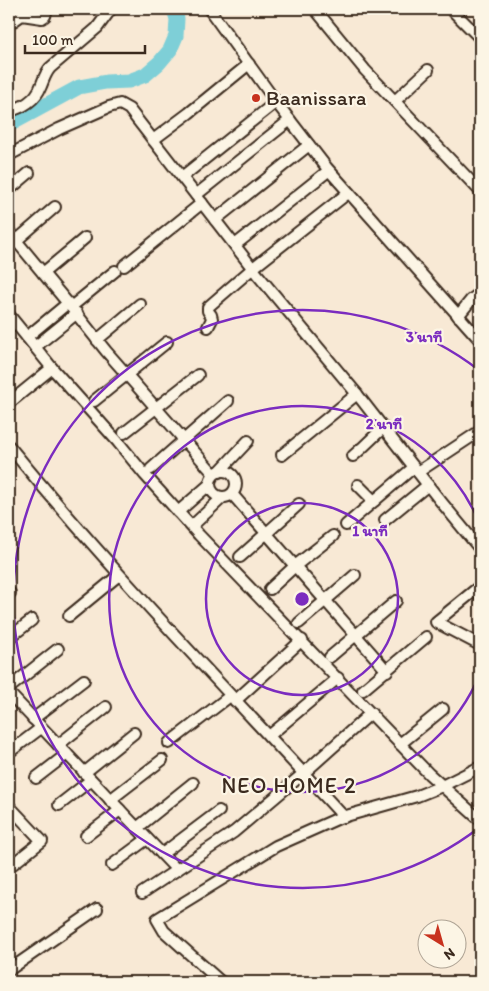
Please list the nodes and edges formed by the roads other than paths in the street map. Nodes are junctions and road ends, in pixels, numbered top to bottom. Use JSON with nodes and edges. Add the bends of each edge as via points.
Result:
{"nodes":[{"id":1,"x":47,"y":9,"type":"edge"},
{"id":2,"x":111,"y":9,"type":"edge"},
{"id":3,"x":209,"y":9,"type":"edge"},
{"id":4,"x":315,"y":9,"type":"edge"},
{"id":5,"x":451,"y":9,"type":"edge"},
{"id":6,"x":9,"y":24,"type":"edge"},
{"id":7,"x":480,"y":38,"type":"edge"},
{"id":8,"x":249,"y":64,"type":"junction"},
{"id":9,"x":428,"y":70,"type":"dead end"},
{"id":10,"x":276,"y":102,"type":"junction"},
{"id":11,"x":395,"y":102,"type":"junction"},
{"id":12,"x":9,"y":111,"type":"edge"},
{"id":13,"x":290,"y":120,"type":"junction"},
{"id":14,"x":153,"y":140,"type":"junction"},
{"id":15,"x":309,"y":145,"type":"junction"},
{"id":16,"x":9,"y":155,"type":"edge"},
{"id":17,"x":328,"y":171,"type":"junction"},
{"id":18,"x":29,"y":173,"type":"dead end"},
{"id":19,"x":182,"y":177,"type":"junction"},
{"id":20,"x":9,"y":190,"type":"edge"},
{"id":21,"x":480,"y":191,"type":"edge"},
{"id":22,"x":348,"y":193,"type":"junction"},
{"id":23,"x":199,"y":199,"type":"junction"},
{"id":24,"x":55,"y":207,"type":"dead end"},
{"id":25,"x":215,"y":220,"type":"junction"},
{"id":26,"x":9,"y":232,"type":"edge"},
{"id":27,"x":85,"y":238,"type":"dead end"},
{"id":28,"x":12,"y":244,"type":"edge"},
{"id":29,"x":235,"y":245,"type":"junction"},
{"id":30,"x":253,"y":268,"type":"junction"},
{"id":31,"x":43,"y":273,"type":"junction"},
{"id":32,"x":480,"y":293,"type":"edge"},
{"id":33,"x":140,"y":304,"type":"dead end"},
{"id":34,"x":72,"y":308,"type":"junction"},
{"id":35,"x":9,"y":315,"type":"edge"},
{"id":36,"x":458,"y":316,"type":"junction"},
{"id":37,"x":208,"y":327,"type":"dead end"},
{"id":38,"x":27,"y":337,"type":"junction"},
{"id":39,"x":97,"y":340,"type":"junction"},
{"id":40,"x":480,"y":340,"type":"edge"},
{"id":41,"x":167,"y":342,"type":"dead end"},
{"id":42,"x":35,"y":347,"type":"junction"},
{"id":43,"x":52,"y":368,"type":"junction"},
{"id":44,"x":127,"y":375,"type":"junction"},
{"id":45,"x":198,"y":375,"type":"dead end"},
{"id":46,"x":357,"y":394,"type":"junction"},
{"id":47,"x":94,"y":401,"type":"dead end"},
{"id":48,"x":228,"y":401,"type":"dead end"},
{"id":49,"x":9,"y":403,"type":"edge"},
{"id":50,"x":155,"y":407,"type":"junction"},
{"id":51,"x":383,"y":428,"type":"junction"},
{"id":52,"x":480,"y":431,"type":"edge"},
{"id":53,"x":124,"y":433,"type":"dead end"},
{"id":54,"x":184,"y":441,"type":"junction"},
{"id":55,"x":248,"y":441,"type":"dead end"},
{"id":56,"x":9,"y":446,"type":"edge"},
{"id":57,"x":282,"y":455,"type":"dead end"},
{"id":58,"x":353,"y":456,"type":"dead end"},
{"id":59,"x":151,"y":469,"type":"dead end"},
{"id":60,"x":416,"y":469,"type":"junction"},
{"id":61,"x":214,"y":477,"type":"junction"},
{"id":62,"x":358,"y":485,"type":"dead end"},
{"id":63,"x":428,"y":485,"type":"junction"},
{"id":64,"x":227,"y":496,"type":"junction"},
{"id":65,"x":374,"y":501,"type":"junction"},
{"id":66,"x":299,"y":504,"type":"dead end"},
{"id":67,"x":178,"y":512,"type":"junction"},
{"id":68,"x":385,"y":520,"type":"dead end"},
{"id":69,"x":346,"y":525,"type":"dead end"},
{"id":70,"x":192,"y":526,"type":"junction"},
{"id":71,"x":266,"y":532,"type":"junction"},
{"id":72,"x":333,"y":536,"type":"dead end"},
{"id":73,"x":480,"y":549,"type":"edge"},
{"id":74,"x":240,"y":557,"type":"dead end"},
{"id":75,"x":295,"y":566,"type":"junction"},
{"id":76,"x":119,"y":574,"type":"junction"},
{"id":77,"x":355,"y":575,"type":"dead end"},
{"id":78,"x":480,"y":586,"type":"edge"},
{"id":79,"x":270,"y":589,"type":"dead end"},
{"id":80,"x":396,"y":600,"type":"dead end"},
{"id":81,"x":326,"y":601,"type":"junction"},
{"id":82,"x":69,"y":616,"type":"dead end"},
{"id":83,"x":32,"y":620,"type":"dead end"},
{"id":84,"x":299,"y":623,"type":"dead end"},
{"id":85,"x":356,"y":635,"type":"junction"},
{"id":86,"x":426,"y":637,"type":"dead end"},
{"id":87,"x":9,"y":638,"type":"edge"},
{"id":88,"x":302,"y":640,"type":"junction"},
{"id":89,"x":480,"y":646,"type":"edge"},
{"id":90,"x":58,"y":650,"type":"dead end"},
{"id":91,"x":330,"y":657,"type":"dead end"},
{"id":92,"x":387,"y":670,"type":"junction"},
{"id":93,"x":338,"y":678,"type":"junction"},
{"id":94,"x":84,"y":680,"type":"dead end"},
{"id":95,"x":9,"y":688,"type":"edge"},
{"id":96,"x":363,"y":690,"type":"dead end"},
{"id":97,"x":10,"y":698,"type":"edge"},
{"id":98,"x":232,"y":698,"type":"junction"},
{"id":99,"x":106,"y":706,"type":"dead end"},
{"id":100,"x":444,"y":709,"type":"dead end"},
{"id":101,"x":371,"y":713,"type":"junction"},
{"id":102,"x":33,"y":718,"type":"junction"},
{"id":103,"x":41,"y":728,"type":"junction"},
{"id":104,"x":134,"y":733,"type":"dead end"},
{"id":105,"x":269,"y":736,"type":"junction"},
{"id":106,"x":169,"y":743,"type":"dead end"},
{"id":107,"x":400,"y":744,"type":"junction"},
{"id":108,"x":58,"y":745,"type":"junction"},
{"id":109,"x":12,"y":750,"type":"dead end"},
{"id":110,"x":67,"y":754,"type":"junction"},
{"id":111,"x":162,"y":760,"type":"dead end"},
{"id":112,"x":480,"y":767,"type":"edge"},
{"id":113,"x":304,"y":773,"type":"junction"},
{"id":114,"x":88,"y":776,"type":"junction"},
{"id":115,"x":36,"y":778,"type":"dead end"},
{"id":116,"x":193,"y":784,"type":"dead end"},
{"id":117,"x":442,"y":786,"type":"junction"},
{"id":118,"x":110,"y":800,"type":"junction"},
{"id":119,"x":60,"y":804,"type":"dead end"},
{"id":120,"x":9,"y":806,"type":"edge"},
{"id":121,"x":120,"y":810,"type":"junction"},
{"id":122,"x":219,"y":811,"type":"dead end"},
{"id":123,"x":344,"y":816,"type":"junction"},
{"id":124,"x":480,"y":820,"type":"edge"},
{"id":125,"x":137,"y":828,"type":"junction"},
{"id":126,"x":86,"y":836,"type":"dead end"},
{"id":127,"x":147,"y":839,"type":"junction"},
{"id":128,"x":162,"y":854,"type":"junction"},
{"id":129,"x":112,"y":865,"type":"dead end"},
{"id":130,"x":9,"y":867,"type":"edge"},
{"id":131,"x":177,"y":870,"type":"junction"},
{"id":132,"x":142,"y":893,"type":"dead end"},
{"id":133,"x":97,"y":909,"type":"dead end"},
{"id":134,"x":9,"y":970,"type":"edge"},
{"id":135,"x":221,"y":982,"type":"edge"}],
"edges":[{"from":1,"to":6,"type":"street","via":[[42,18],[22,16]]},
{"from":2,"to":12,"type":"street","via":[[97,28],[50,68],[35,97]]},
{"from":3,"to":8,"type":"street"},
{"from":4,"to":11,"type":"street"},
{"from":5,"to":7,"type":"street"},
{"from":8,"to":10,"type":"street"},
{"from":8,"to":14,"type":"street"},
{"from":9,"to":11,"type":"street"},
{"from":10,"to":13,"type":"street"},
{"from":10,"to":19,"type":"street"},
{"from":11,"to":21,"type":"street"},
{"from":13,"to":15,"type":"street"},
{"from":13,"to":23,"type":"street"},
{"from":14,"to":16,"type":"street","via":[[129,110],[120,104],[59,129]]},
{"from":14,"to":19,"type":"street"},
{"from":15,"to":17,"type":"street"},
{"from":15,"to":25,"type":"street"},
{"from":17,"to":22,"type":"street"},
{"from":17,"to":29,"type":"street"},
{"from":18,"to":20,"type":"street"},
{"from":19,"to":23,"type":"street"},
{"from":22,"to":30,"type":"street"},
{"from":22,"to":36,"type":"street"},
{"from":23,"to":25,"type":"street"},
{"from":23,"to":34,"type":"street"},
{"from":24,"to":28,"type":"street"},
{"from":25,"to":29,"type":"street"},
{"from":26,"to":28,"type":"street"},
{"from":27,"to":31,"type":"street"},
{"from":28,"to":31,"type":"street"},
{"from":29,"to":30,"type":"street"},
{"from":30,"to":37,"type":"street","via":[[208,307],[212,320]]},
{"from":30,"to":46,"type":"street"},
{"from":31,"to":34,"type":"street"},
{"from":32,"to":36,"type":"street"},
{"from":33,"to":39,"type":"street"},
{"from":34,"to":38,"type":"street"},
{"from":34,"to":39,"type":"street"},
{"from":34,"to":42,"type":"street"},
{"from":35,"to":38,"type":"street"},
{"from":36,"to":40,"type":"street"},
{"from":38,"to":42,"type":"street"},
{"from":39,"to":44,"type":"street"},
{"from":41,"to":44,"type":"street"},
{"from":42,"to":43,"type":"street"},
{"from":43,"to":49,"type":"street"},
{"from":43,"to":67,"type":"street"},
{"from":44,"to":47,"type":"street"},
{"from":44,"to":50,"type":"street"},
{"from":45,"to":50,"type":"street"},
{"from":46,"to":51,"type":"street"},
{"from":46,"to":57,"type":"street"},
{"from":48,"to":54,"type":"street"},
{"from":50,"to":53,"type":"street"},
{"from":50,"to":54,"type":"street"},
{"from":51,"to":58,"type":"street"},
{"from":51,"to":60,"type":"street"},
{"from":52,"to":60,"type":"street"},
{"from":54,"to":59,"type":"street"},
{"from":54,"to":61,"type":"street"},
{"from":55,"to":61,"type":"street"},
{"from":56,"to":76,"type":"street"},
{"from":60,"to":63,"type":"street"},
{"from":60,"to":65,"type":"street"},
{"from":61,"to":64,"type":"street","via":[[210,489],[213,494]]},
{"from":61,"to":64,"type":"street","via":[[224,471],[233,475],[236,490]]},
{"from":61,"to":67,"type":"street"},
{"from":62,"to":65,"type":"street"},
{"from":63,"to":68,"type":"street"},
{"from":63,"to":73,"type":"street"},
{"from":64,"to":70,"type":"street"},
{"from":64,"to":71,"type":"street"},
{"from":65,"to":69,"type":"street"},
{"from":66,"to":71,"type":"street"},
{"from":67,"to":70,"type":"street"},
{"from":70,"to":88,"type":"street"},
{"from":71,"to":74,"type":"street"},
{"from":71,"to":75,"type":"street"},
{"from":72,"to":75,"type":"street"},
{"from":75,"to":79,"type":"street"},
{"from":75,"to":81,"type":"street"},
{"from":76,"to":82,"type":"street"},
{"from":76,"to":98,"type":"street"},
{"from":77,"to":81,"type":"street"},
{"from":78,"to":89,"type":"street","via":[[436,622]]},
{"from":80,"to":85,"type":"street"},
{"from":81,"to":84,"type":"street"},
{"from":81,"to":85,"type":"street"},
{"from":83,"to":87,"type":"street"},
{"from":85,"to":91,"type":"street"},
{"from":85,"to":92,"type":"street"},
{"from":86,"to":92,"type":"street"},
{"from":88,"to":93,"type":"street"},
{"from":88,"to":98,"type":"street"},
{"from":90,"to":95,"type":"street"},
{"from":92,"to":96,"type":"street"},
{"from":93,"to":101,"type":"street"},
{"from":93,"to":105,"type":"street"},
{"from":94,"to":102,"type":"street"},
{"from":97,"to":102,"type":"street"},
{"from":98,"to":105,"type":"street"},
{"from":98,"to":106,"type":"street"},
{"from":99,"to":108,"type":"street"},
{"from":100,"to":107,"type":"street"},
{"from":101,"to":107,"type":"street"},
{"from":101,"to":113,"type":"street"},
{"from":102,"to":103,"type":"street"},
{"from":103,"to":108,"type":"street"},
{"from":103,"to":109,"type":"street"},
{"from":104,"to":114,"type":"street"},
{"from":105,"to":113,"type":"street"},
{"from":107,"to":117,"type":"street"},
{"from":108,"to":110,"type":"street"},
{"from":110,"to":114,"type":"street"},
{"from":110,"to":115,"type":"street"},
{"from":111,"to":118,"type":"street"},
{"from":112,"to":117,"type":"street"},
{"from":113,"to":123,"type":"street"},
{"from":113,"to":131,"type":"street","via":[[234,832]]},
{"from":114,"to":118,"type":"street"},
{"from":114,"to":119,"type":"street"},
{"from":116,"to":125,"type":"street"},
{"from":117,"to":123,"type":"street"},
{"from":117,"to":124,"type":"street"},
{"from":118,"to":121,"type":"street"},
{"from":120,"to":130,"type":"street","via":[[42,841]]},
{"from":121,"to":125,"type":"street"},
{"from":121,"to":126,"type":"street"},
{"from":122,"to":128,"type":"street"},
{"from":123,"to":135,"type":"street","via":[[276,846],[157,918],[164,931]]},
{"from":125,"to":127,"type":"street"},
{"from":127,"to":128,"type":"street"},
{"from":127,"to":129,"type":"street"},
{"from":128,"to":131,"type":"street"},
{"from":131,"to":132,"type":"street"},
{"from":133,"to":134,"type":"street"}]}
